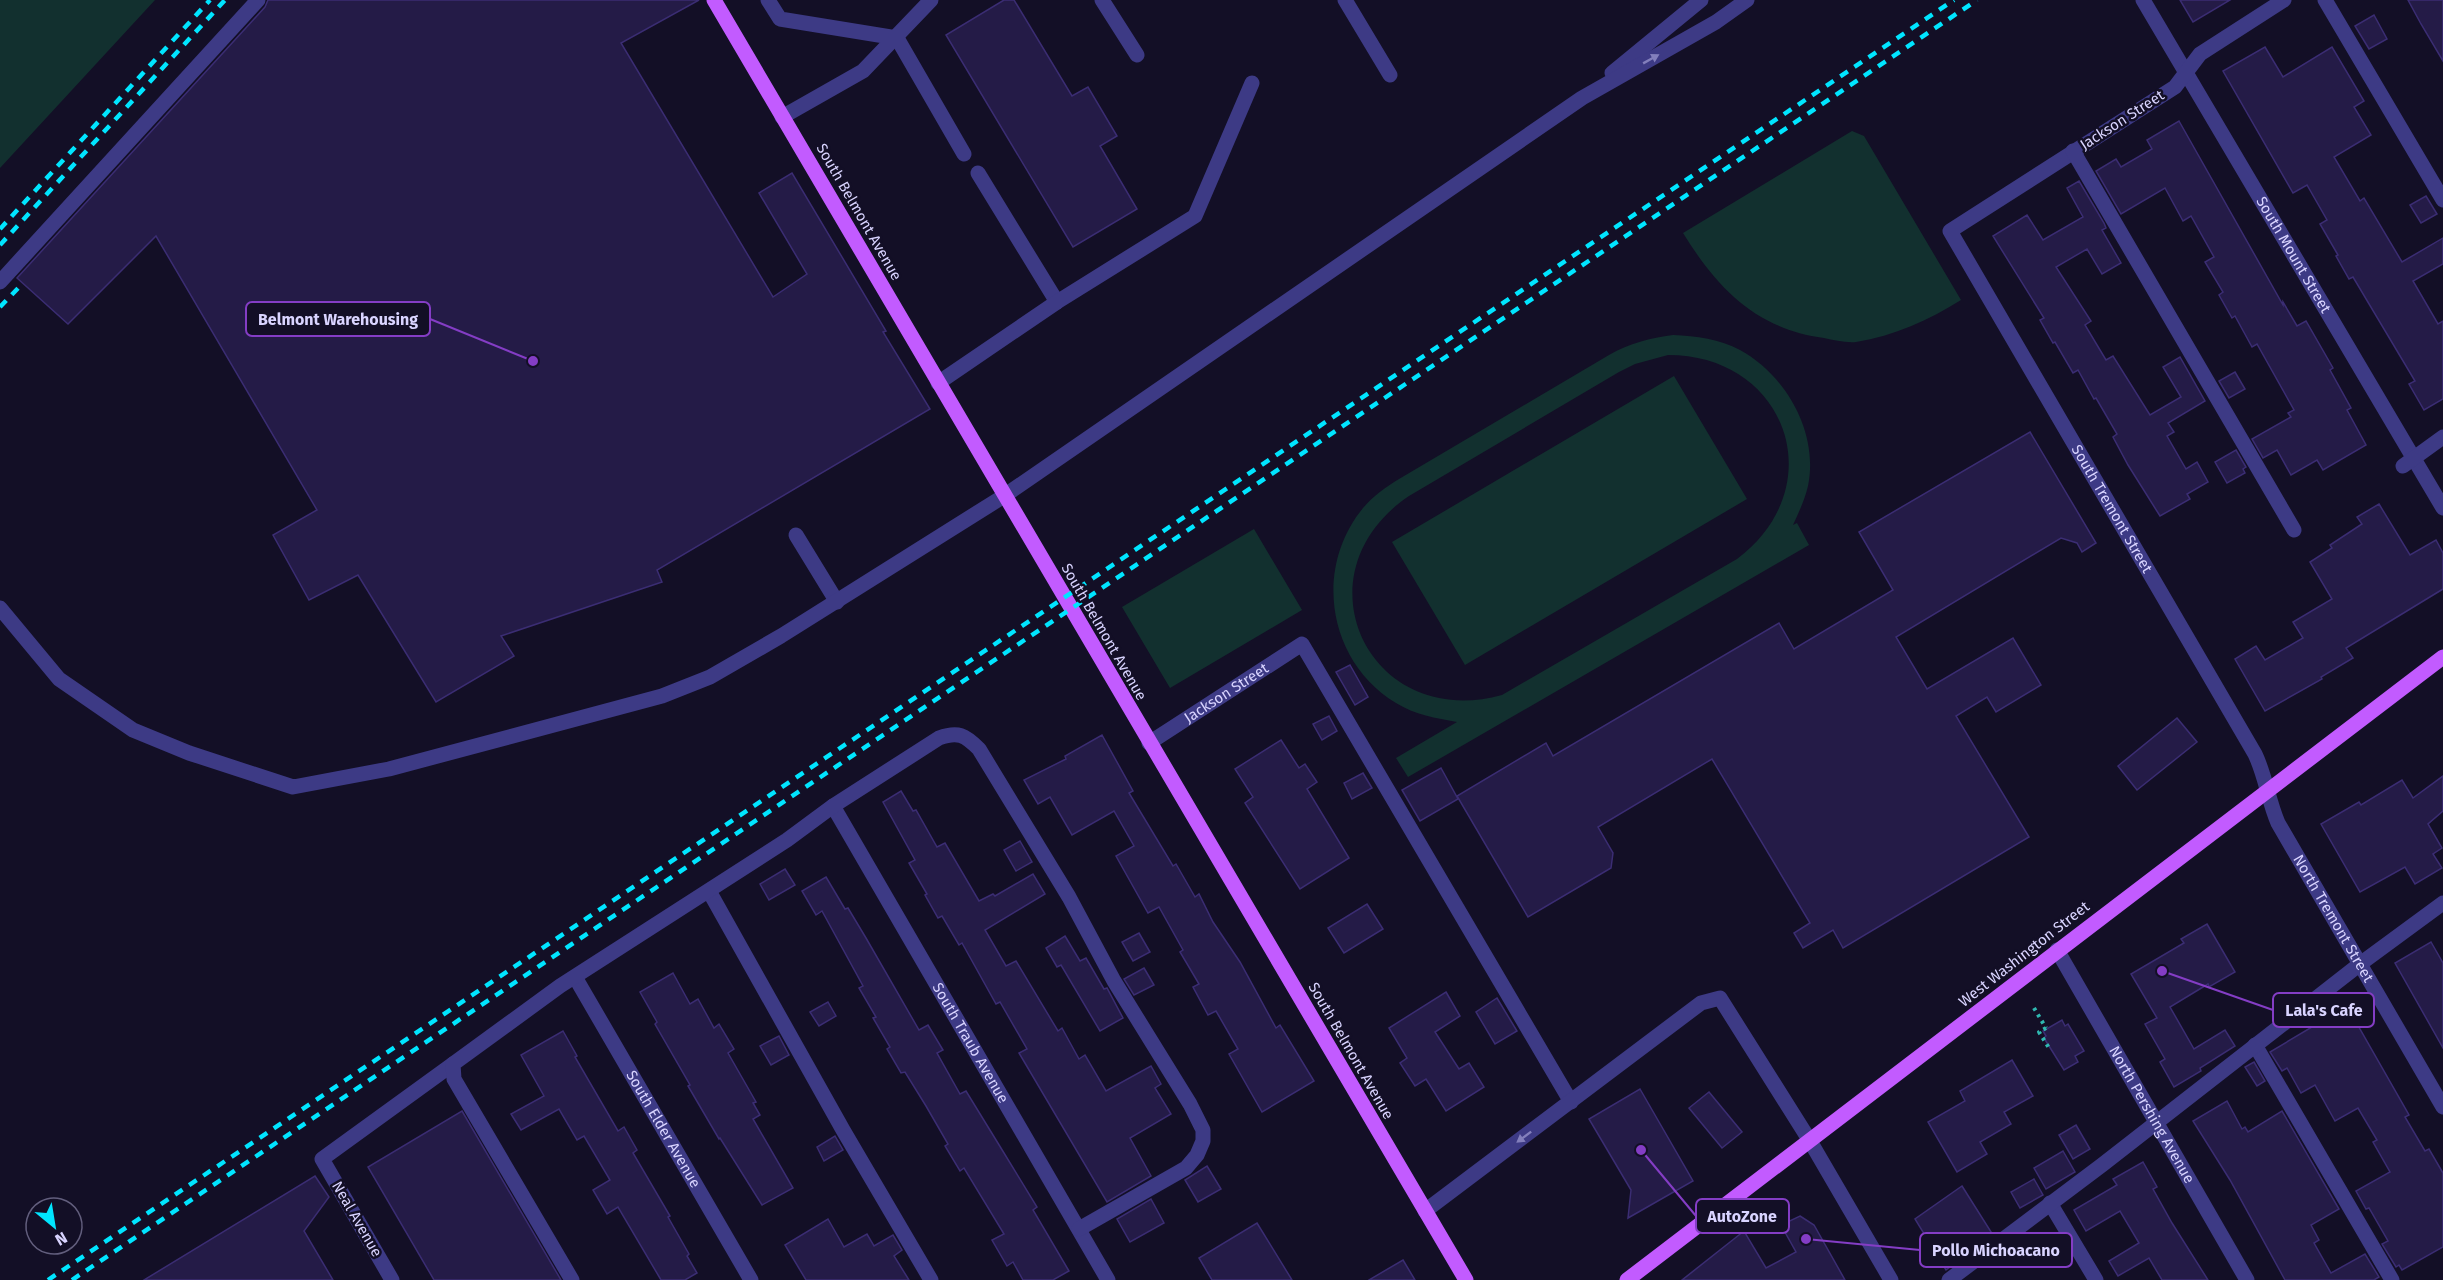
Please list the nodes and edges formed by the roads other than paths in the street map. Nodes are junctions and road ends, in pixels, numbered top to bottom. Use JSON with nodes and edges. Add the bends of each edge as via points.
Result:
{"nodes":[{"id":1,"x":258,"y":0,"type":"edge"},
{"id":2,"x":714,"y":0,"type":"edge"},
{"id":3,"x":768,"y":0,"type":"edge"},
{"id":4,"x":932,"y":0,"type":"edge"},
{"id":5,"x":1102,"y":0,"type":"edge"},
{"id":6,"x":1345,"y":0,"type":"edge"},
{"id":7,"x":1701,"y":0,"type":"edge"},
{"id":8,"x":1747,"y":0,"type":"edge"},
{"id":9,"x":2143,"y":0,"type":"edge"},
{"id":10,"x":2284,"y":0,"type":"edge"},
{"id":11,"x":2325,"y":0,"type":"edge"},
{"id":12,"x":897,"y":38,"type":"junction"},
{"id":13,"x":1137,"y":54,"type":"dead end"},
{"id":14,"x":2187,"y":72,"type":"junction"},
{"id":15,"x":1390,"y":75,"type":"dead end"},
{"id":16,"x":1252,"y":83,"type":"dead end"},
{"id":17,"x":1582,"y":98,"type":"junction"},
{"id":18,"x":782,"y":117,"type":"junction"},
{"id":19,"x":2073,"y":151,"type":"junction"},
{"id":20,"x":964,"y":154,"type":"dead end"},
{"id":21,"x":978,"y":173,"type":"dead end"},
{"id":22,"x":2443,"y":200,"type":"edge"},
{"id":23,"x":1950,"y":231,"type":"joint"},
{"id":24,"x":0,"y":282,"type":"edge"},
{"id":25,"x":1057,"y":302,"type":"junction"},
{"id":26,"x":938,"y":383,"type":"junction"},
{"id":27,"x":2443,"y":437,"type":"edge"},
{"id":28,"x":2408,"y":463,"type":"junction"},
{"id":29,"x":1004,"y":496,"type":"junction"},
{"id":30,"x":2443,"y":508,"type":"edge"},
{"id":31,"x":2294,"y":530,"type":"dead end"},
{"id":32,"x":796,"y":535,"type":"dead end"},
{"id":33,"x":837,"y":602,"type":"junction"},
{"id":34,"x":0,"y":608,"type":"edge"},
{"id":35,"x":2443,"y":657,"type":"edge"},
{"id":36,"x":1149,"y":743,"type":"junction"},
{"id":37,"x":2267,"y":789,"type":"junction"},
{"id":38,"x":833,"y":806,"type":"junction"},
{"id":39,"x":709,"y":891,"type":"junction"},
{"id":40,"x":2443,"y":903,"type":"edge"},
{"id":41,"x":2057,"y":950,"type":"junction"},
{"id":42,"x":2360,"y":964,"type":"junction"},
{"id":43,"x":575,"y":977,"type":"junction"},
{"id":44,"x":2255,"y":1045,"type":"junction"},
{"id":45,"x":453,"y":1064,"type":"junction"},
{"id":46,"x":1571,"y":1102,"type":"junction"},
{"id":47,"x":2443,"y":1107,"type":"edge"},
{"id":48,"x":2156,"y":1121,"type":"junction"},
{"id":49,"x":1810,"y":1141,"type":"junction"},
{"id":50,"x":2050,"y":1203,"type":"junction"},
{"id":51,"x":1425,"y":1211,"type":"junction"},
{"id":52,"x":1079,"y":1229,"type":"junction"},
{"id":53,"x":392,"y":1280,"type":"edge"},
{"id":54,"x":572,"y":1280,"type":"edge"},
{"id":55,"x":751,"y":1280,"type":"edge"},
{"id":56,"x":931,"y":1280,"type":"edge"},
{"id":57,"x":1108,"y":1280,"type":"edge"},
{"id":58,"x":1466,"y":1280,"type":"edge"},
{"id":59,"x":1627,"y":1280,"type":"edge"},
{"id":60,"x":1892,"y":1280,"type":"edge"},
{"id":61,"x":1949,"y":1280,"type":"edge"},
{"id":62,"x":2096,"y":1280,"type":"edge"},
{"id":63,"x":2247,"y":1280,"type":"edge"},
{"id":64,"x":2392,"y":1280,"type":"edge"}],
"edges":[{"from":1,"to":24,"type":"street"},
{"from":2,"to":18,"type":"main road","name":"South Belmont Avenue"},
{"from":3,"to":12,"type":"street","via":[[780,19]]},
{"from":4,"to":12,"type":"street"},
{"from":5,"to":13,"type":"street"},
{"from":6,"to":15,"type":"street"},
{"from":7,"to":17,"type":"street"},
{"from":17,"to":8,"type":"street","one_way":true,"via":[[1716,22]]},
{"from":9,"to":14,"type":"street","name":"South Mount Street"},
{"from":10,"to":14,"type":"street","name":"Jackson Street","via":[[2200,54]]},
{"from":11,"to":22,"type":"street"},
{"from":12,"to":18,"type":"street","via":[[863,71]]},
{"from":12,"to":20,"type":"street"},
{"from":14,"to":19,"type":"street","name":"Jackson Street","via":[[2175,87]]},
{"from":14,"to":28,"type":"street","name":"South Mount Street"},
{"from":16,"to":25,"type":"street","via":[[1195,216]]},
{"from":17,"to":29,"type":"street"},
{"from":18,"to":26,"type":"main road","name":"South Belmont Avenue"},
{"from":19,"to":23,"type":"street","name":"Jackson Street"},
{"from":19,"to":31,"type":"street"},
{"from":21,"to":25,"type":"street"},
{"from":23,"to":37,"type":"street","name":"South Tremont Street","via":[[2255,754]]},
{"from":25,"to":26,"type":"street"},
{"from":26,"to":29,"type":"main road","name":"South Belmont Avenue"},
{"from":27,"to":28,"type":"street"},
{"from":28,"to":30,"type":"street","name":"South Mount Street"},
{"from":29,"to":33,"type":"street"},
{"from":29,"to":36,"type":"main road","name":"South Belmont Avenue"},
{"from":32,"to":33,"type":"street"},
{"from":33,"to":34,"type":"street","via":[[710,677],[662,696],[389,769],[293,787],[133,730],[59,679]]},
{"from":35,"to":37,"type":"main road","name":"West Washington Street"},
{"from":36,"to":46,"type":"street","name":"Jackson Street","via":[[1302,644]]},
{"from":36,"to":51,"type":"main road","name":"South Belmont Avenue"},
{"from":37,"to":41,"type":"main road","name":"West Washington Street"},
{"from":37,"to":42,"type":"street","name":"North Tremont Street","via":[[2278,824]]},
{"from":38,"to":39,"type":"street"},
{"from":38,"to":52,"type":"street","name":"South Traub Avenue"},
{"from":38,"to":52,"type":"street","via":[[939,738],[952,733],[969,738],[1069,897],[1114,981],[1190,1104],[1203,1130],[1203,1141],[1186,1168]]},
{"from":39,"to":43,"type":"street"},
{"from":39,"to":56,"type":"street"},
{"from":40,"to":42,"type":"street"},
{"from":41,"to":48,"type":"street","name":"North Pershing Avenue"},
{"from":41,"to":49,"type":"main road","name":"West Washington Street"},
{"from":42,"to":44,"type":"street"},
{"from":42,"to":47,"type":"street","name":"North Tremont Street"},
{"from":43,"to":45,"type":"street"},
{"from":43,"to":55,"type":"street","name":"South Elder Avenue"},
{"from":44,"to":48,"type":"street"},
{"from":44,"to":64,"type":"street"},
{"from":45,"to":53,"type":"street","name":"Neal Avenue","via":[[322,1159]]},
{"from":45,"to":54,"type":"street","via":[[454,1079]]},
{"from":46,"to":49,"type":"street","via":[[1701,1003],[1720,998]]},
{"from":46,"to":51,"type":"street","one_way":true},
{"from":48,"to":50,"type":"street"},
{"from":48,"to":63,"type":"street","name":"North Pershing Avenue"},
{"from":49,"to":59,"type":"main road","name":"West Washington Street"},
{"from":49,"to":60,"type":"street"},
{"from":50,"to":61,"type":"street"},
{"from":50,"to":62,"type":"street"},
{"from":51,"to":58,"type":"main road","name":"South Belmont Avenue"},
{"from":52,"to":57,"type":"street","name":"South Traub Avenue"}]}
